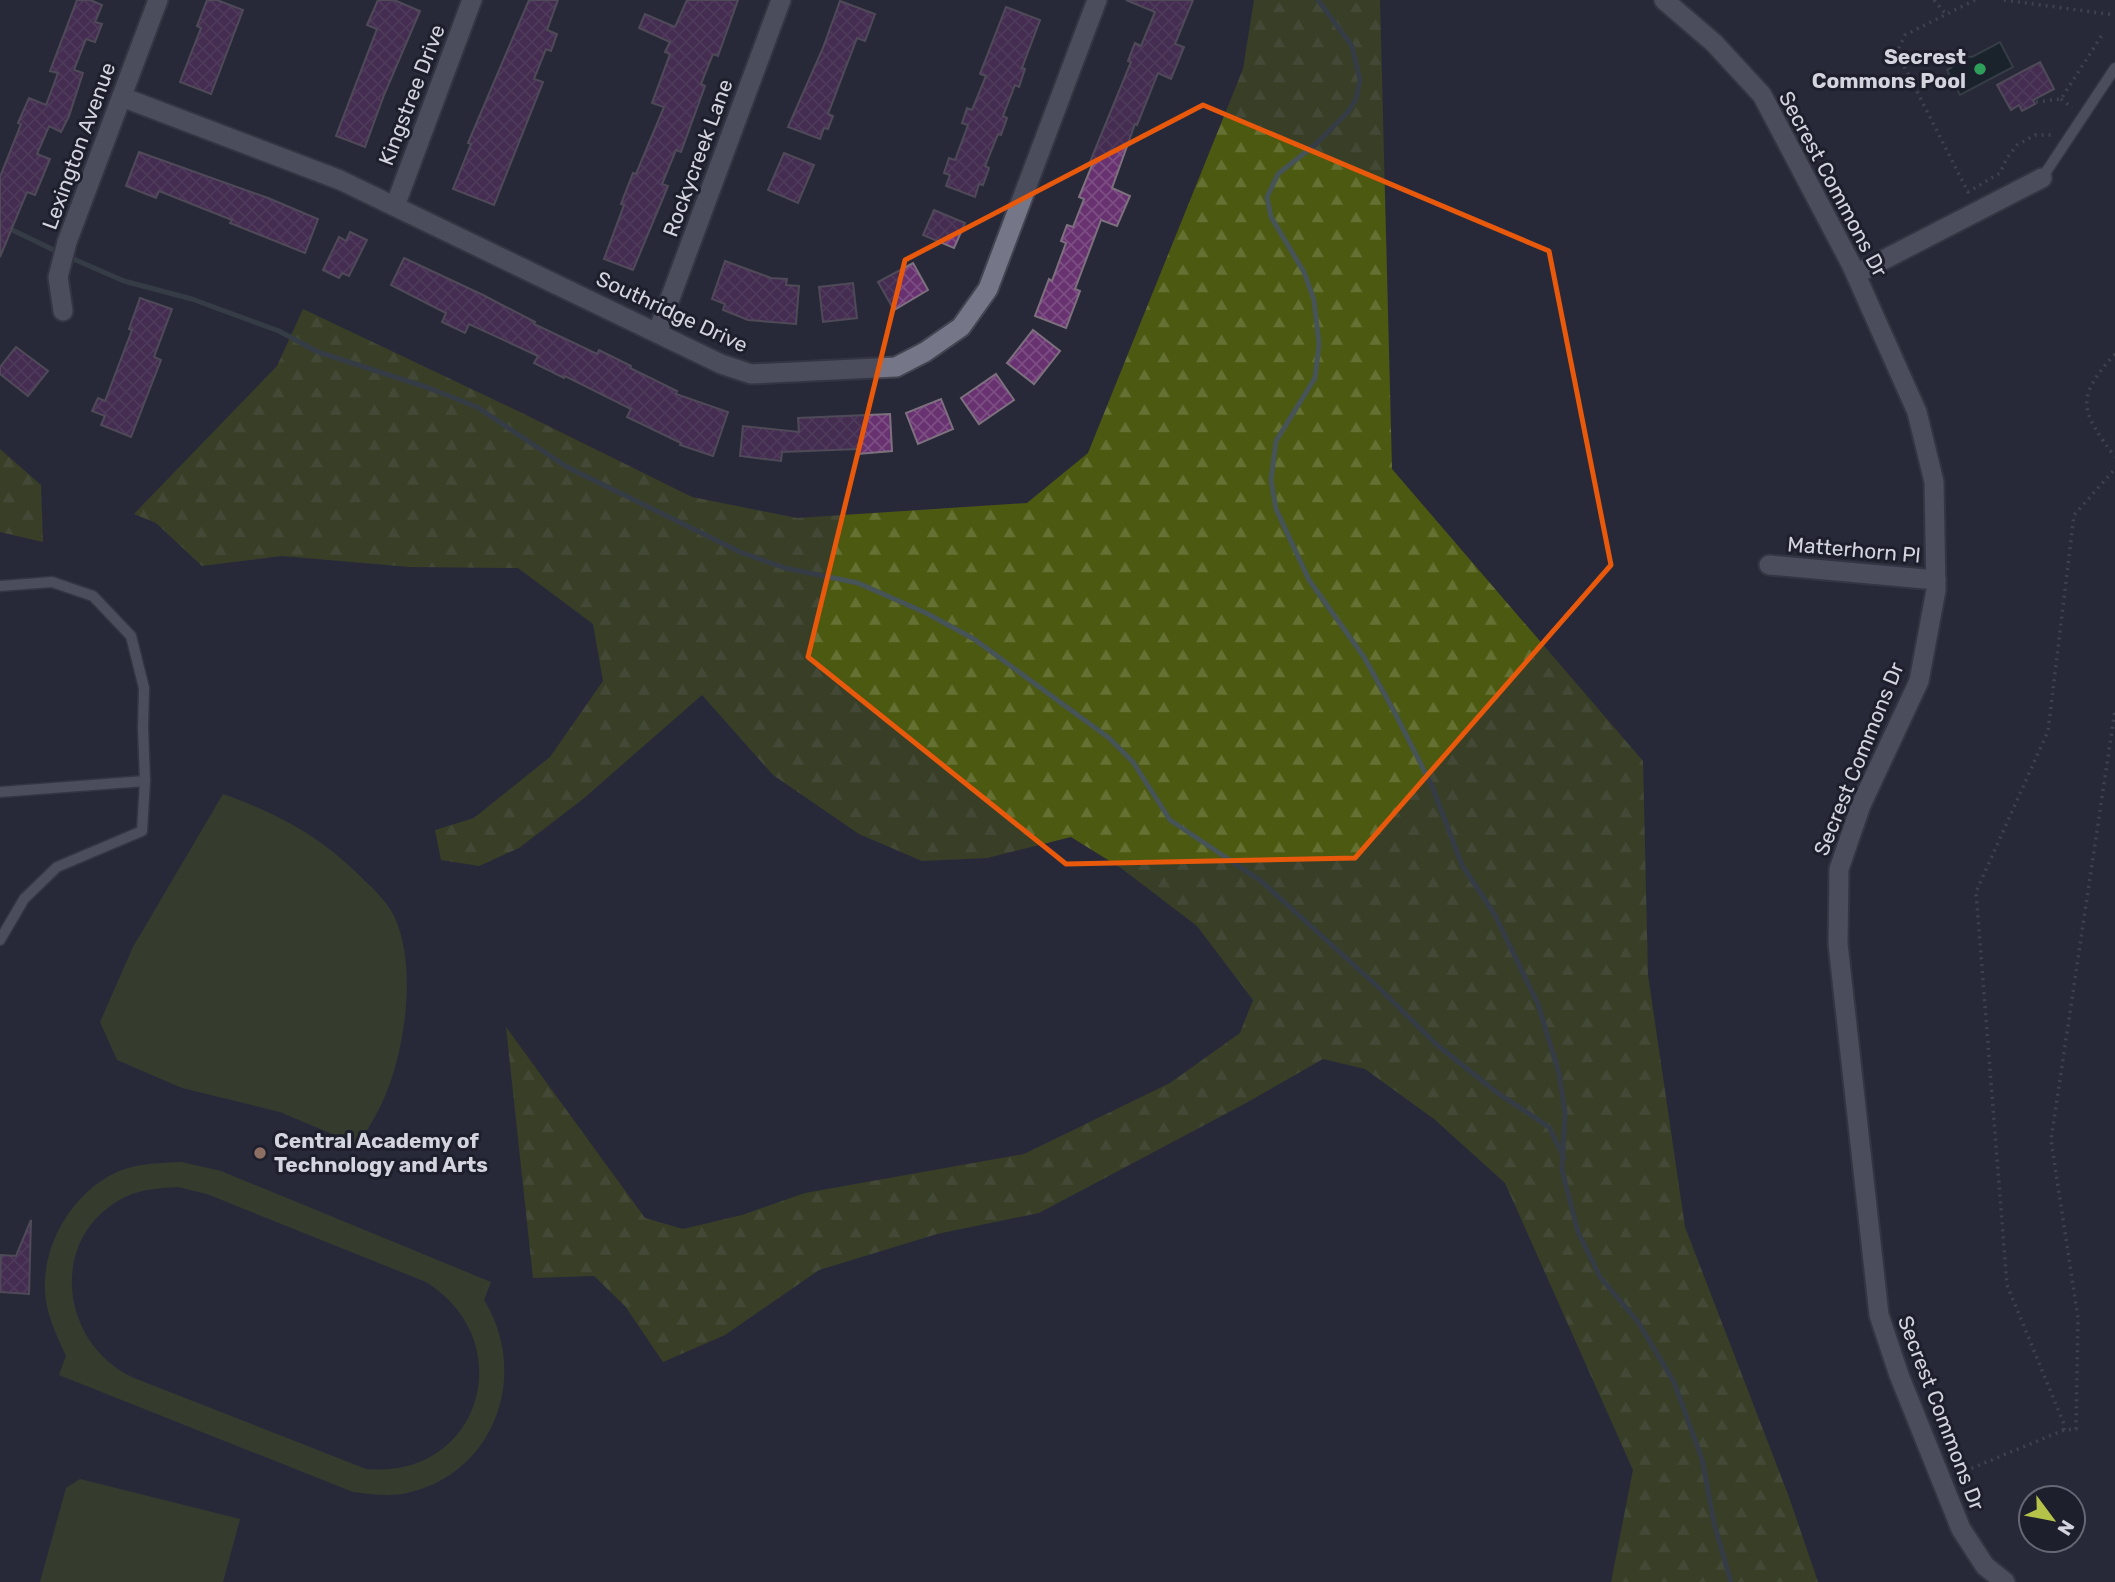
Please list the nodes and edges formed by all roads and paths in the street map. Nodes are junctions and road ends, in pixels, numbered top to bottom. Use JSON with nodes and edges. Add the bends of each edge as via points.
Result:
{"nodes":[{"id":1,"x":158,"y":0,"type":"edge"},
{"id":2,"x":472,"y":0,"type":"edge"},
{"id":3,"x":781,"y":0,"type":"edge"},
{"id":4,"x":1097,"y":0,"type":"edge"},
{"id":5,"x":1664,"y":0,"type":"edge"},
{"id":6,"x":1934,"y":0,"type":"edge"},
{"id":7,"x":1975,"y":0,"type":"edge"},
{"id":8,"x":2004,"y":0,"type":"edge"},
{"id":9,"x":1946,"y":15,"type":"junction"},
{"id":10,"x":2115,"y":15,"type":"edge"},
{"id":11,"x":2102,"y":35,"type":"dead end"},
{"id":12,"x":2115,"y":68,"type":"edge"},
{"id":13,"x":122,"y":97,"type":"junction"},
{"id":14,"x":2036,"y":102,"type":"dead end"},
{"id":15,"x":2054,"y":137,"type":"dead end"},
{"id":16,"x":2042,"y":178,"type":"joint"},
{"id":17,"x":395,"y":206,"type":"junction"},
{"id":18,"x":1856,"y":274,"type":"junction"},
{"id":19,"x":63,"y":312,"type":"dead end"},
{"id":20,"x":658,"y":331,"type":"junction"},
{"id":21,"x":2115,"y":354,"type":"edge"},
{"id":22,"x":2115,"y":457,"type":"edge"},
{"id":23,"x":2115,"y":469,"type":"edge"},
{"id":24,"x":1769,"y":565,"type":"dead end"},
{"id":25,"x":1936,"y":580,"type":"junction"},
{"id":26,"x":0,"y":586,"type":"edge"},
{"id":27,"x":2115,"y":710,"type":"edge"},
{"id":28,"x":145,"y":781,"type":"junction"},
{"id":29,"x":0,"y":792,"type":"edge"},
{"id":30,"x":0,"y":940,"type":"edge"},
{"id":31,"x":2064,"y":1430,"type":"junction"},
{"id":32,"x":1965,"y":1471,"type":"dead end"},
{"id":33,"x":2005,"y":1582,"type":"edge"}],
"edges":[{"from":1,"to":13,"type":"street","name":"Lexington Avenue"},
{"from":2,"to":17,"type":"street","name":"Kingstree Drive"},
{"from":3,"to":20,"type":"street","name":"Rockycreek Lane"},
{"from":4,"to":20,"type":"street","name":"Southridge Drive","via":[[988,289],[961,327],[896,367],[751,374]]},
{"from":5,"to":18,"type":"street","name":"Secrest Commons Dr","via":[[1714,43],[1762,95]]},
{"from":6,"to":9,"type":"path"},
{"from":7,"to":9,"type":"path"},
{"from":8,"to":10,"type":"path"},
{"from":9,"to":15,"type":"path","via":[[1905,35],[1899,48],[1968,192],[2000,173],[2017,145],[2035,135]]},
{"from":11,"to":14,"type":"path","via":[[2061,100]]},
{"from":12,"to":16,"type":"lane"},
{"from":13,"to":17,"type":"street","name":"Southridge Drive","via":[[340,180]]},
{"from":13,"to":19,"type":"street","name":"Lexington Avenue","via":[[67,242],[58,277]]},
{"from":16,"to":18,"type":"street"},
{"from":17,"to":20,"type":"street","name":"Southridge Drive"},
{"from":18,"to":25,"type":"street","name":"Secrest Commons Dr","via":[[1917,412],[1934,482]]},
{"from":21,"to":22,"type":"path","via":[[2088,389],[2086,405],[2094,428]]},
{"from":23,"to":31,"type":"path","via":[[2074,514],[2048,732],[1976,892],[2007,1285]]},
{"from":24,"to":25,"type":"street","name":"Matterhorn Pl"},
{"from":25,"to":33,"type":"street","name":"Secrest Commons Dr","via":[[1919,681],[1861,805],[1839,869],[1838,944],[1879,1315],[1961,1529],[1985,1566]]},
{"from":26,"to":28,"type":"lane","via":[[52,582],[93,596],[131,636],[144,688]]},
{"from":27,"to":31,"type":"path","via":[[2051,1140],[2078,1318],[2076,1429]]},
{"from":28,"to":29,"type":"lane"},
{"from":28,"to":30,"type":"lane","via":[[142,831],[57,867],[24,899]]},
{"from":31,"to":32,"type":"path"}]}
